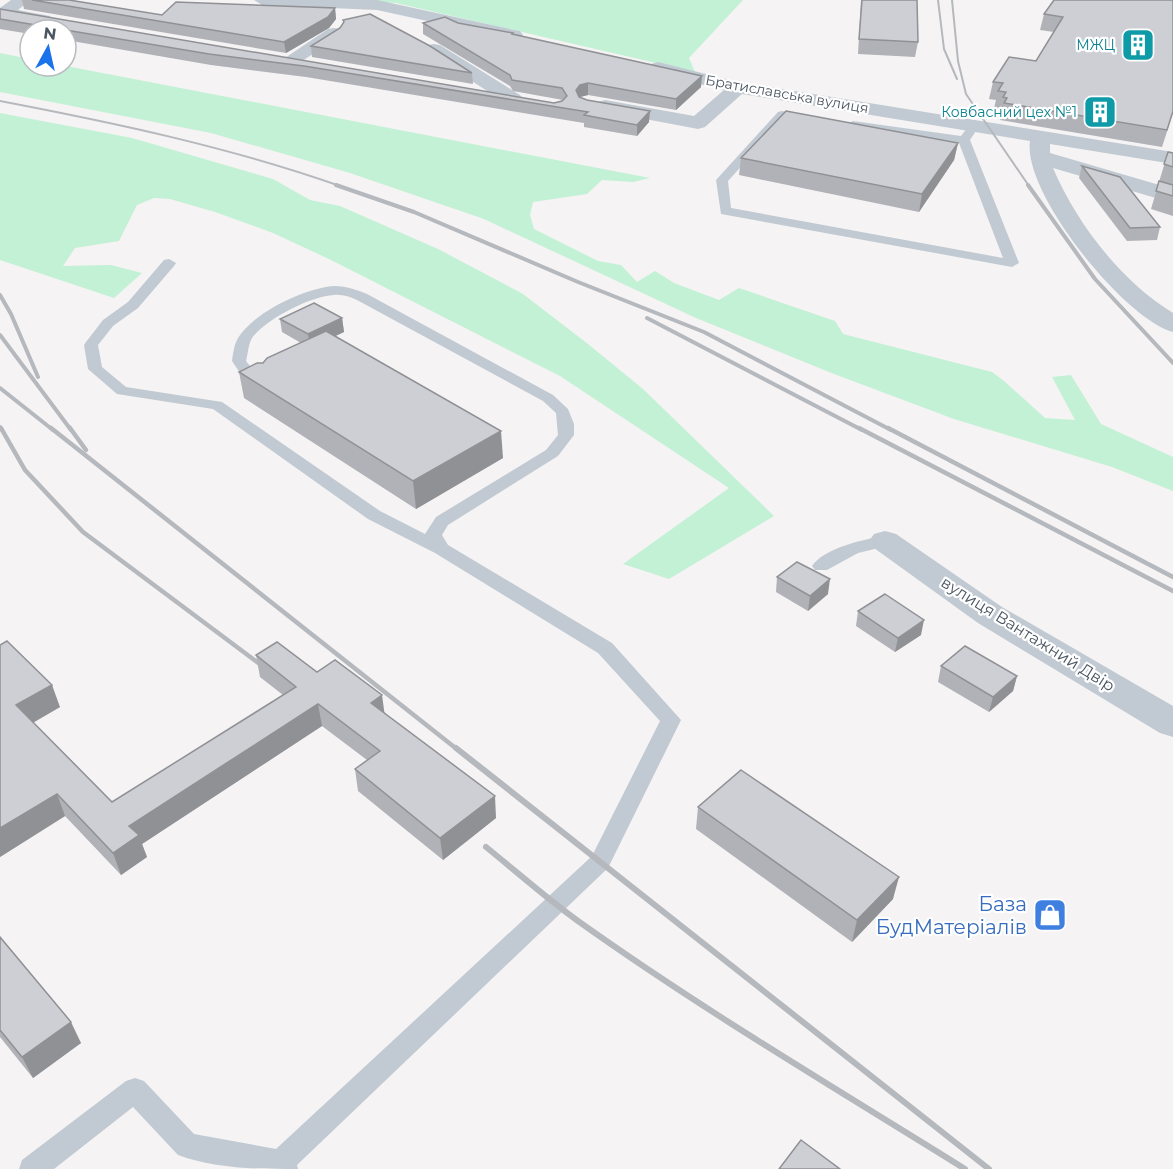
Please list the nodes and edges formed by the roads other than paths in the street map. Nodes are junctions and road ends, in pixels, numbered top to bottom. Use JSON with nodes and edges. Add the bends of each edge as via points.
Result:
{"nodes":[{"id":1,"x":22,"y":0,"type":"edge"},
{"id":2,"x":262,"y":0,"type":"edge"},
{"id":3,"x":377,"y":5,"type":"junction"},
{"id":4,"x":2,"y":14,"type":"edge"},
{"id":5,"x":29,"y":18,"type":"edge"},
{"id":6,"x":397,"y":29,"type":"edge"},
{"id":7,"x":334,"y":33,"type":"edge"},
{"id":8,"x":418,"y":40,"type":"edge"},
{"id":9,"x":537,"y":40,"type":"edge"},
{"id":10,"x":640,"y":63,"type":"edge"},
{"id":11,"x":310,"y":66,"type":"edge"},
{"id":12,"x":738,"y":88,"type":"junction"},
{"id":13,"x":468,"y":92,"type":"edge"},
{"id":14,"x":513,"y":99,"type":"junction"},
{"id":15,"x":534,"y":102,"type":"edge"},
{"id":16,"x":588,"y":103,"type":"edge"},
{"id":17,"x":816,"y":119,"type":"edge"},
{"id":18,"x":838,"y":122,"type":"edge"},
{"id":19,"x":969,"y":132,"type":"junction"},
{"id":20,"x":1040,"y":147,"type":"junction"},
{"id":21,"x":1173,"y":159,"type":"edge"},
{"id":22,"x":1173,"y":196,"type":"edge"},
{"id":23,"x":169,"y":263,"type":"dead end"},
{"id":24,"x":1173,"y":324,"type":"edge"},
{"id":25,"x":263,"y":384,"type":"edge"},
{"id":26,"x":885,"y":541,"type":"joint"},
{"id":27,"x":441,"y":549,"type":"junction"},
{"id":28,"x":821,"y":566,"type":"dead end"},
{"id":29,"x":1173,"y":723,"type":"edge"},
{"id":30,"x":282,"y":1166,"type":"edge"},
{"id":31,"x":32,"y":1169,"type":"edge"}],
"edges":[{"from":1,"to":4,"type":"street"},
{"from":2,"to":3,"type":"street"},
{"from":3,"to":6,"type":"street","via":[[366,12]]},
{"from":3,"to":9,"type":"street"},
{"from":4,"to":5,"type":"street"},
{"from":7,"to":11,"type":"street","via":[[282,61]]},
{"from":8,"to":14,"type":"street"},
{"from":10,"to":12,"type":"street","name":"Братиславська вулиця"},
{"from":12,"to":16,"type":"street","via":[[698,123]]},
{"from":12,"to":19,"type":"street","name":"Братиславська вулиця"},
{"from":13,"to":14,"type":"street"},
{"from":14,"to":15,"type":"street"},
{"from":17,"to":19,"type":"lane","via":[[782,114],[722,180],[725,211],[1012,263]]},
{"from":18,"to":19,"type":"lane"},
{"from":19,"to":20,"type":"street","name":"Братиславська вулиця"},
{"from":20,"to":21,"type":"street","name":"Братиславська вулиця"},
{"from":20,"to":22,"type":"street"},
{"from":20,"to":24,"type":"street","via":[[1065,213],[1123,286],[1156,315]]},
{"from":23,"to":27,"type":"lane","via":[[91,345],[95,369],[122,391],[217,405],[374,515]]},
{"from":25,"to":27,"type":"lane","via":[[248,374],[239,361],[244,339],[264,320],[331,290],[362,297],[548,398],[563,412],[566,435],[552,453],[442,521],[433,535]]},
{"from":26,"to":28,"type":"lane","via":[[867,543]]},
{"from":26,"to":29,"type":"street","name":"вулиця Вантажний Двір","via":[[990,615]]},
{"from":27,"to":30,"type":"lane","via":[[605,648],[671,720],[600,862]]},
{"from":30,"to":31,"type":"lane","via":[[187,1146],[135,1090]]}]}
